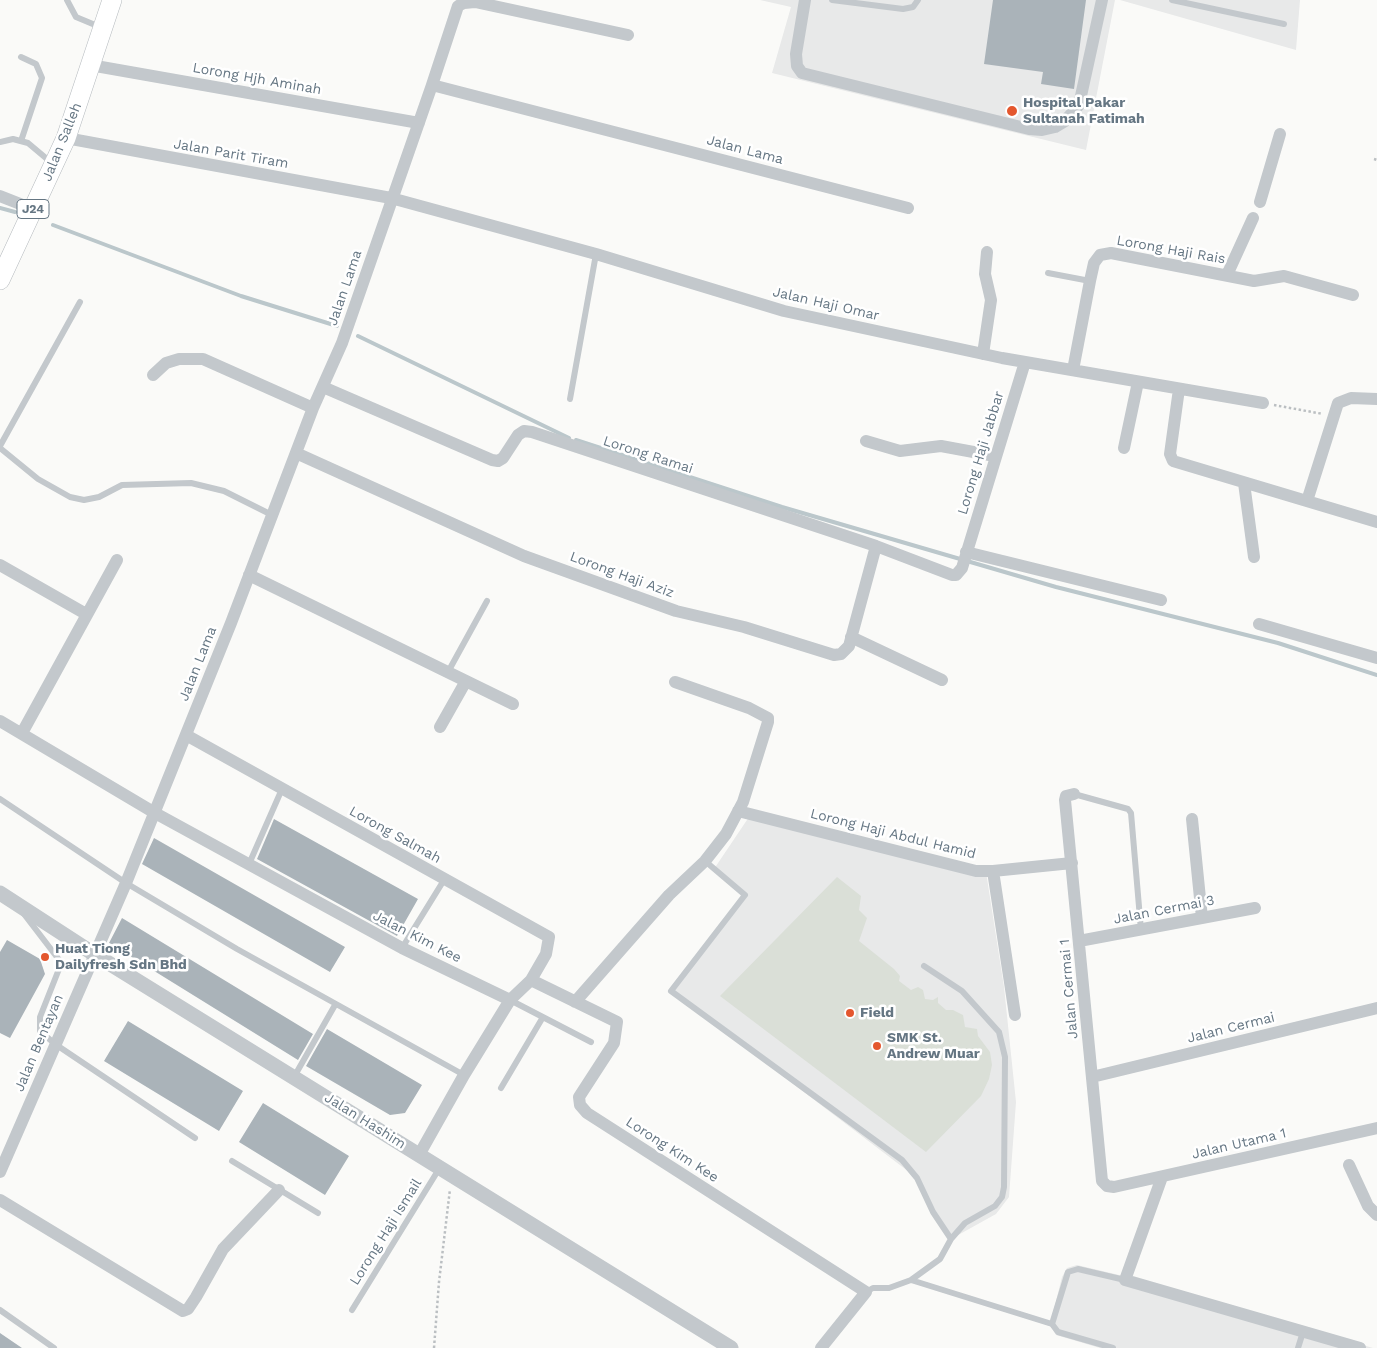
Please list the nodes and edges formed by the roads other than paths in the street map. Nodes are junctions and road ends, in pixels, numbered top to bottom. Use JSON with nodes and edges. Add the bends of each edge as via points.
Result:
{"nodes":[{"id":1,"x":67,"y":0,"type":"edge"},
{"id":2,"x":112,"y":0,"type":"edge"},
{"id":3,"x":805,"y":0,"type":"edge"},
{"id":4,"x":832,"y":0,"type":"edge"},
{"id":5,"x":918,"y":0,"type":"edge"},
{"id":6,"x":1102,"y":0,"type":"edge"},
{"id":7,"x":1172,"y":0,"type":"edge"},
{"id":8,"x":1284,"y":24,"type":"dead end"},
{"id":9,"x":103,"y":28,"type":"junction"},
{"id":10,"x":628,"y":35,"type":"dead end"},
{"id":11,"x":21,"y":57,"type":"dead end"},
{"id":12,"x":90,"y":65,"type":"junction"},
{"id":13,"x":432,"y":84,"type":"junction"},
{"id":14,"x":419,"y":123,"type":"junction"},
{"id":15,"x":1280,"y":134,"type":"dead end"},
{"id":16,"x":66,"y":138,"type":"junction"},
{"id":17,"x":21,"y":141,"type":"junction"},
{"id":18,"x":0,"y":142,"type":"edge"},
{"id":19,"x":54,"y":164,"type":"junction"},
{"id":20,"x":0,"y":196,"type":"edge"},
{"id":21,"x":390,"y":198,"type":"junction"},
{"id":22,"x":1260,"y":202,"type":"dead end"},
{"id":23,"x":908,"y":208,"type":"dead end"},
{"id":24,"x":32,"y":209,"type":"junction"},
{"id":25,"x":1253,"y":218,"type":"dead end"},
{"id":26,"x":987,"y":252,"type":"dead end"},
{"id":27,"x":596,"y":254,"type":"junction"},
{"id":28,"x":1048,"y":273,"type":"dead end"},
{"id":29,"x":1227,"y":275,"type":"junction"},
{"id":30,"x":0,"y":280,"type":"edge"},
{"id":31,"x":1090,"y":281,"type":"junction"},
{"id":32,"x":1352,"y":294,"type":"dead end"},
{"id":33,"x":80,"y":302,"type":"dead end"},
{"id":34,"x":983,"y":354,"type":"junction"},
{"id":35,"x":1025,"y":362,"type":"junction"},
{"id":36,"x":1073,"y":370,"type":"junction"},
{"id":37,"x":153,"y":375,"type":"dead end"},
{"id":38,"x":1138,"y":382,"type":"junction"},
{"id":39,"x":323,"y":387,"type":"junction"},
{"id":40,"x":1179,"y":389,"type":"junction"},
{"id":41,"x":570,"y":399,"type":"dead end"},
{"id":42,"x":1377,"y":399,"type":"edge"},
{"id":43,"x":1263,"y":403,"type":"road end"},
{"id":44,"x":314,"y":408,"type":"junction"},
{"id":45,"x":866,"y":441,"type":"dead end"},
{"id":46,"x":0,"y":447,"type":"edge"},
{"id":47,"x":1124,"y":448,"type":"dead end"},
{"id":48,"x":296,"y":453,"type":"junction"},
{"id":49,"x":996,"y":456,"type":"junction"},
{"id":50,"x":1244,"y":483,"type":"junction"},
{"id":51,"x":1307,"y":502,"type":"junction"},
{"id":52,"x":272,"y":515,"type":"junction"},
{"id":53,"x":1377,"y":522,"type":"edge"},
{"id":54,"x":876,"y":546,"type":"junction"},
{"id":55,"x":1254,"y":557,"type":"dead end"},
{"id":56,"x":964,"y":559,"type":"junction"},
{"id":57,"x":118,"y":560,"type":"dead end"},
{"id":58,"x":0,"y":565,"type":"edge"},
{"id":59,"x":249,"y":575,"type":"junction"},
{"id":60,"x":1162,"y":600,"type":"dead end"},
{"id":61,"x":487,"y":601,"type":"dead end"},
{"id":62,"x":86,"y":614,"type":"junction"},
{"id":63,"x":1259,"y":624,"type":"dead end"},
{"id":64,"x":851,"y":637,"type":"junction"},
{"id":65,"x":1377,"y":658,"type":"edge"},
{"id":66,"x":448,"y":672,"type":"junction"},
{"id":67,"x":942,"y":680,"type":"dead end"},
{"id":68,"x":466,"y":681,"type":"junction"},
{"id":69,"x":675,"y":682,"type":"dead end"},
{"id":70,"x":513,"y":704,"type":"dead end"},
{"id":71,"x":0,"y":721,"type":"edge"},
{"id":72,"x":440,"y":726,"type":"dead end"},
{"id":73,"x":22,"y":733,"type":"junction"},
{"id":74,"x":186,"y":735,"type":"junction"},
{"id":75,"x":282,"y":789,"type":"junction"},
{"id":76,"x":1074,"y":794,"type":"joint"},
{"id":77,"x":0,"y":799,"type":"edge"},
{"id":78,"x":738,"y":811,"type":"junction"},
{"id":79,"x":155,"y":812,"type":"junction"},
{"id":80,"x":1192,"y":819,"type":"dead end"},
{"id":81,"x":705,"y":861,"type":"junction"},
{"id":82,"x":1072,"y":863,"type":"junction"},
{"id":83,"x":249,"y":864,"type":"junction"},
{"id":84,"x":993,"y":871,"type":"junction"},
{"id":85,"x":444,"y":880,"type":"junction"},
{"id":86,"x":126,"y":883,"type":"junction"},
{"id":87,"x":0,"y":893,"type":"edge"},
{"id":88,"x":19,"y":905,"type":"junction"},
{"id":89,"x":1254,"y":908,"type":"dead end"},
{"id":90,"x":1202,"y":918,"type":"junction"},
{"id":91,"x":1142,"y":930,"type":"junction"},
{"id":92,"x":1080,"y":941,"type":"junction"},
{"id":93,"x":402,"y":948,"type":"junction"},
{"id":94,"x":94,"y":954,"type":"junction"},
{"id":95,"x":924,"y":966,"type":"dead end"},
{"id":96,"x":531,"y":980,"type":"junction"},
{"id":97,"x":510,"y":1000,"type":"junction"},
{"id":98,"x":575,"y":1002,"type":"junction"},
{"id":99,"x":335,"y":1005,"type":"junction"},
{"id":100,"x":1377,"y":1008,"type":"edge"},
{"id":101,"x":1015,"y":1015,"type":"dead end"},
{"id":102,"x":543,"y":1017,"type":"junction"},
{"id":103,"x":592,"y":1042,"type":"dead end"},
{"id":104,"x":55,"y":1044,"type":"junction"},
{"id":105,"x":464,"y":1075,"type":"junction"},
{"id":106,"x":294,"y":1077,"type":"junction"},
{"id":107,"x":1092,"y":1077,"type":"junction"},
{"id":108,"x":501,"y":1088,"type":"dead end"},
{"id":109,"x":1377,"y":1128,"type":"edge"},
{"id":110,"x":194,"y":1138,"type":"dead end"},
{"id":111,"x":419,"y":1155,"type":"junction"},
{"id":112,"x":232,"y":1161,"type":"dead end"},
{"id":113,"x":1349,"y":1164,"type":"dead end"},
{"id":114,"x":0,"y":1172,"type":"edge"},
{"id":115,"x":446,"y":1172,"type":"junction"},
{"id":116,"x":1162,"y":1177,"type":"junction"},
{"id":117,"x":1107,"y":1186,"type":"joint"},
{"id":118,"x":279,"y":1190,"type":"junction"},
{"id":119,"x":0,"y":1200,"type":"edge"},
{"id":120,"x":318,"y":1213,"type":"dead end"},
{"id":121,"x":1377,"y":1215,"type":"edge"},
{"id":122,"x":951,"y":1239,"type":"junction"},
{"id":123,"x":911,"y":1280,"type":"junction"},
{"id":124,"x":1126,"y":1280,"type":"junction"},
{"id":125,"x":866,"y":1292,"type":"junction"},
{"id":126,"x":0,"y":1310,"type":"edge"},
{"id":127,"x":352,"y":1310,"type":"dead end"},
{"id":128,"x":1052,"y":1324,"type":"junction"},
{"id":129,"x":1303,"y":1332,"type":"junction"},
{"id":130,"x":54,"y":1348,"type":"edge"},
{"id":131,"x":731,"y":1348,"type":"edge"},
{"id":132,"x":821,"y":1348,"type":"edge"},
{"id":133,"x":1113,"y":1348,"type":"edge"},
{"id":134,"x":1298,"y":1348,"type":"edge"},
{"id":135,"x":1360,"y":1348,"type":"edge"}],
"edges":[{"from":1,"to":9,"type":"lane","via":[[81,21]]},
{"from":2,"to":9,"type":"main road","name":"Jalan Salleh","number":"J24"},
{"from":3,"to":6,"type":"street","via":[[796,54],[797,66],[802,73],[1042,130],[1065,122],[1079,105]]},
{"from":4,"to":5,"type":"lane","via":[[903,10]]},
{"from":7,"to":8,"type":"lane"},
{"from":9,"to":12,"type":"main road","name":"Jalan Salleh","number":"J24"},
{"from":10,"to":13,"type":"street","via":[[475,2],[464,3],[458,6]]},
{"from":11,"to":17,"type":"lane","via":[[36,64],[42,78]]},
{"from":12,"to":14,"type":"street","name":"Lorong Hjh Aminah"},
{"from":12,"to":16,"type":"main road","name":"Jalan Salleh","number":"J24"},
{"from":13,"to":14,"type":"street","name":"Jalan Lama"},
{"from":13,"to":23,"type":"street","name":"Jalan Lama"},
{"from":14,"to":21,"type":"street","name":"Jalan Lama"},
{"from":15,"to":22,"type":"street"},
{"from":16,"to":19,"type":"main road","name":"Jalan Salleh","number":"J24"},
{"from":16,"to":21,"type":"street","name":"Jalan Parit Tiram"},
{"from":17,"to":18,"type":"lane","via":[[8,139]]},
{"from":17,"to":19,"type":"lane"},
{"from":19,"to":24,"type":"main road","name":"Jalan Salleh","number":"J24"},
{"from":20,"to":24,"type":"street"},
{"from":21,"to":27,"type":"street","name":"Jalan Haji Omar"},
{"from":21,"to":39,"type":"street","name":"Jalan Lama","via":[[342,343]]},
{"from":24,"to":30,"type":"main road","name":"Jalan Salleh","number":"J24"},
{"from":25,"to":29,"type":"street"},
{"from":26,"to":34,"type":"street","via":[[985,274],[991,300]]},
{"from":27,"to":34,"type":"street","name":"Jalan Haji Omar","via":[[784,311]]},
{"from":27,"to":41,"type":"lane"},
{"from":28,"to":31,"type":"lane"},
{"from":29,"to":31,"type":"street","name":"Lorong Haji Rais","via":[[1111,253],[1100,255],[1094,263]]},
{"from":29,"to":32,"type":"street","name":"Lorong Haji Rais","via":[[1260,282],[1277,275],[1284,276]]},
{"from":31,"to":36,"type":"street","name":"Lorong Haji Rais"},
{"from":33,"to":46,"type":"lane"},
{"from":34,"to":35,"type":"street","name":"Jalan Haji Omar"},
{"from":35,"to":36,"type":"street","name":"Jalan Haji Omar"},
{"from":35,"to":49,"type":"street","name":"Lorong Haji Jabbar"},
{"from":36,"to":38,"type":"street","name":"Jalan Haji Omar"},
{"from":37,"to":44,"type":"street","via":[[166,363],[179,359],[203,359]]},
{"from":38,"to":40,"type":"street","name":"Jalan Haji Omar"},
{"from":38,"to":47,"type":"street"},
{"from":39,"to":44,"type":"street","name":"Jalan Lama"},
{"from":39,"to":54,"type":"street","name":"Lorong Ramai","via":[[492,460],[503,458],[518,435],[524,431],[532,432]]},
{"from":40,"to":43,"type":"street","name":"Jalan Haji Omar"},
{"from":40,"to":50,"type":"street","via":[[1170,458],[1179,464]]},
{"from":42,"to":51,"type":"street","via":[[1342,400],[1333,415]]},
{"from":44,"to":48,"type":"street","name":"Jalan Lama"},
{"from":45,"to":49,"type":"street","via":[[900,451],[941,446]]},
{"from":46,"to":52,"type":"lane","via":[[38,479],[70,498],[99,497],[122,485],[191,483],[224,491]]},
{"from":48,"to":52,"type":"street","name":"Jalan Lama"},
{"from":48,"to":64,"type":"street","name":"Lorong Haji Aziz","via":[[524,556],[676,611],[744,627],[834,655],[845,650]]},
{"from":49,"to":56,"type":"street","name":"Lorong Haji Jabbar"},
{"from":50,"to":51,"type":"street"},
{"from":50,"to":55,"type":"street"},
{"from":51,"to":53,"type":"street"},
{"from":52,"to":59,"type":"street","name":"Jalan Lama"},
{"from":54,"to":56,"type":"street","name":"Lorong Ramai","via":[[952,575],[956,575]]},
{"from":54,"to":64,"type":"street","name":"Lorong Haji Aziz"},
{"from":56,"to":60,"type":"street"},
{"from":57,"to":62,"type":"street"},
{"from":58,"to":62,"type":"street"},
{"from":59,"to":66,"type":"street"},
{"from":59,"to":74,"type":"street","name":"Jalan Lama"},
{"from":61,"to":66,"type":"lane"},
{"from":62,"to":73,"type":"street"},
{"from":63,"to":65,"type":"street"},
{"from":64,"to":67,"type":"street"},
{"from":66,"to":68,"type":"street"},
{"from":68,"to":70,"type":"street"},
{"from":68,"to":72,"type":"street"},
{"from":69,"to":78,"type":"street","via":[[768,718]]},
{"from":71,"to":73,"type":"street","name":"Jalan Kim Kee"},
{"from":73,"to":79,"type":"street","name":"Jalan Kim Kee"},
{"from":74,"to":75,"type":"street","name":"Lorong Salmah"},
{"from":74,"to":79,"type":"street","name":"Jalan Lama"},
{"from":75,"to":83,"type":"lane"},
{"from":75,"to":85,"type":"street","name":"Lorong Salmah"},
{"from":76,"to":82,"type":"street","name":"Jalan Cermai 1","via":[[1066,796],[1065,800]]},
{"from":76,"to":91,"type":"lane","via":[[1128,809],[1131,813]]},
{"from":77,"to":86,"type":"lane"},
{"from":78,"to":81,"type":"street","via":[[726,834]]},
{"from":78,"to":84,"type":"street","name":"Lorong Haji Abdul Hamid","via":[[966,868]]},
{"from":79,"to":83,"type":"street","name":"Jalan Kim Kee"},
{"from":79,"to":86,"type":"street","name":"Jalan Lama"},
{"from":80,"to":90,"type":"street"},
{"from":81,"to":98,"type":"street","via":[[670,895]]},
{"from":81,"to":122,"type":"lane","via":[[745,895],[671,991],[902,1160],[917,1178],[933,1212]]},
{"from":82,"to":84,"type":"street","name":"Lorong Haji Abdul Hamid"},
{"from":82,"to":92,"type":"street","name":"Jalan Cermai 1"},
{"from":83,"to":93,"type":"street","name":"Jalan Kim Kee"},
{"from":84,"to":101,"type":"street"},
{"from":85,"to":93,"type":"lane"},
{"from":85,"to":96,"type":"street","name":"Lorong Salmah","via":[[547,934],[550,940],[546,954]]},
{"from":86,"to":94,"type":"street","name":"Jalan Lama"},
{"from":86,"to":99,"type":"lane"},
{"from":87,"to":88,"type":"street","name":"Jalan Hashim"},
{"from":88,"to":94,"type":"street","name":"Jalan Hashim"},
{"from":88,"to":104,"type":"lane","via":[[31,926],[60,960],[38,1024],[40,1031]]},
{"from":89,"to":90,"type":"street","name":"Jalan Cermai 3"},
{"from":90,"to":91,"type":"street","name":"Jalan Cermai 3"},
{"from":91,"to":92,"type":"street","name":"Jalan Cermai 3"},
{"from":92,"to":107,"type":"street","name":"Jalan Cermai 1"},
{"from":93,"to":97,"type":"street","name":"Jalan Kim Kee"},
{"from":94,"to":104,"type":"street","name":"Jalan Bentayan"},
{"from":94,"to":106,"type":"street","name":"Jalan Hashim"},
{"from":95,"to":122,"type":"lane","via":[[962,990],[992,1022],[999,1032],[1005,1057],[1002,1197],[994,1206],[965,1224]]},
{"from":96,"to":97,"type":"street"},
{"from":96,"to":98,"type":"street"},
{"from":97,"to":102,"type":"lane"},
{"from":97,"to":105,"type":"street"},
{"from":98,"to":125,"type":"street","name":"Lorong Kim Kee","via":[[616,1022],[614,1043],[579,1097],[586,1113]]},
{"from":99,"to":105,"type":"lane"},
{"from":99,"to":106,"type":"lane"},
{"from":100,"to":107,"type":"street","name":"Jalan Cermai"},
{"from":102,"to":103,"type":"lane"},
{"from":102,"to":108,"type":"lane"},
{"from":104,"to":110,"type":"lane"},
{"from":104,"to":114,"type":"street","name":"Jalan Bentayan"},
{"from":105,"to":111,"type":"street"},
{"from":106,"to":111,"type":"street","name":"Jalan Hashim"},
{"from":107,"to":117,"type":"street","name":"Jalan Cermai 1","via":[[1102,1181]]},
{"from":109,"to":116,"type":"street","name":"Jalan Utama 1"},
{"from":111,"to":115,"type":"street","name":"Jalan Hashim"},
{"from":112,"to":118,"type":"lane"},
{"from":113,"to":121,"type":"street","via":[[1368,1206]]},
{"from":115,"to":127,"type":"lane","name":"Lorong Haji Ismail"},
{"from":115,"to":131,"type":"street","name":"Jalan Hashim"},
{"from":116,"to":117,"type":"street","name":"Jalan Utama 1"},
{"from":116,"to":124,"type":"street"},
{"from":118,"to":119,"type":"street","via":[[223,1249],[196,1297],[183,1311]]},
{"from":118,"to":120,"type":"lane"},
{"from":122,"to":123,"type":"lane","via":[[940,1259]]},
{"from":123,"to":125,"type":"lane"},
{"from":123,"to":128,"type":"lane"},
{"from":124,"to":128,"type":"lane","via":[[1078,1269],[1068,1272]]},
{"from":124,"to":129,"type":"street"},
{"from":125,"to":132,"type":"street"},
{"from":126,"to":130,"type":"lane"},
{"from":128,"to":133,"type":"lane","via":[[1058,1332]]},
{"from":129,"to":134,"type":"lane"},
{"from":129,"to":135,"type":"street"}]}
